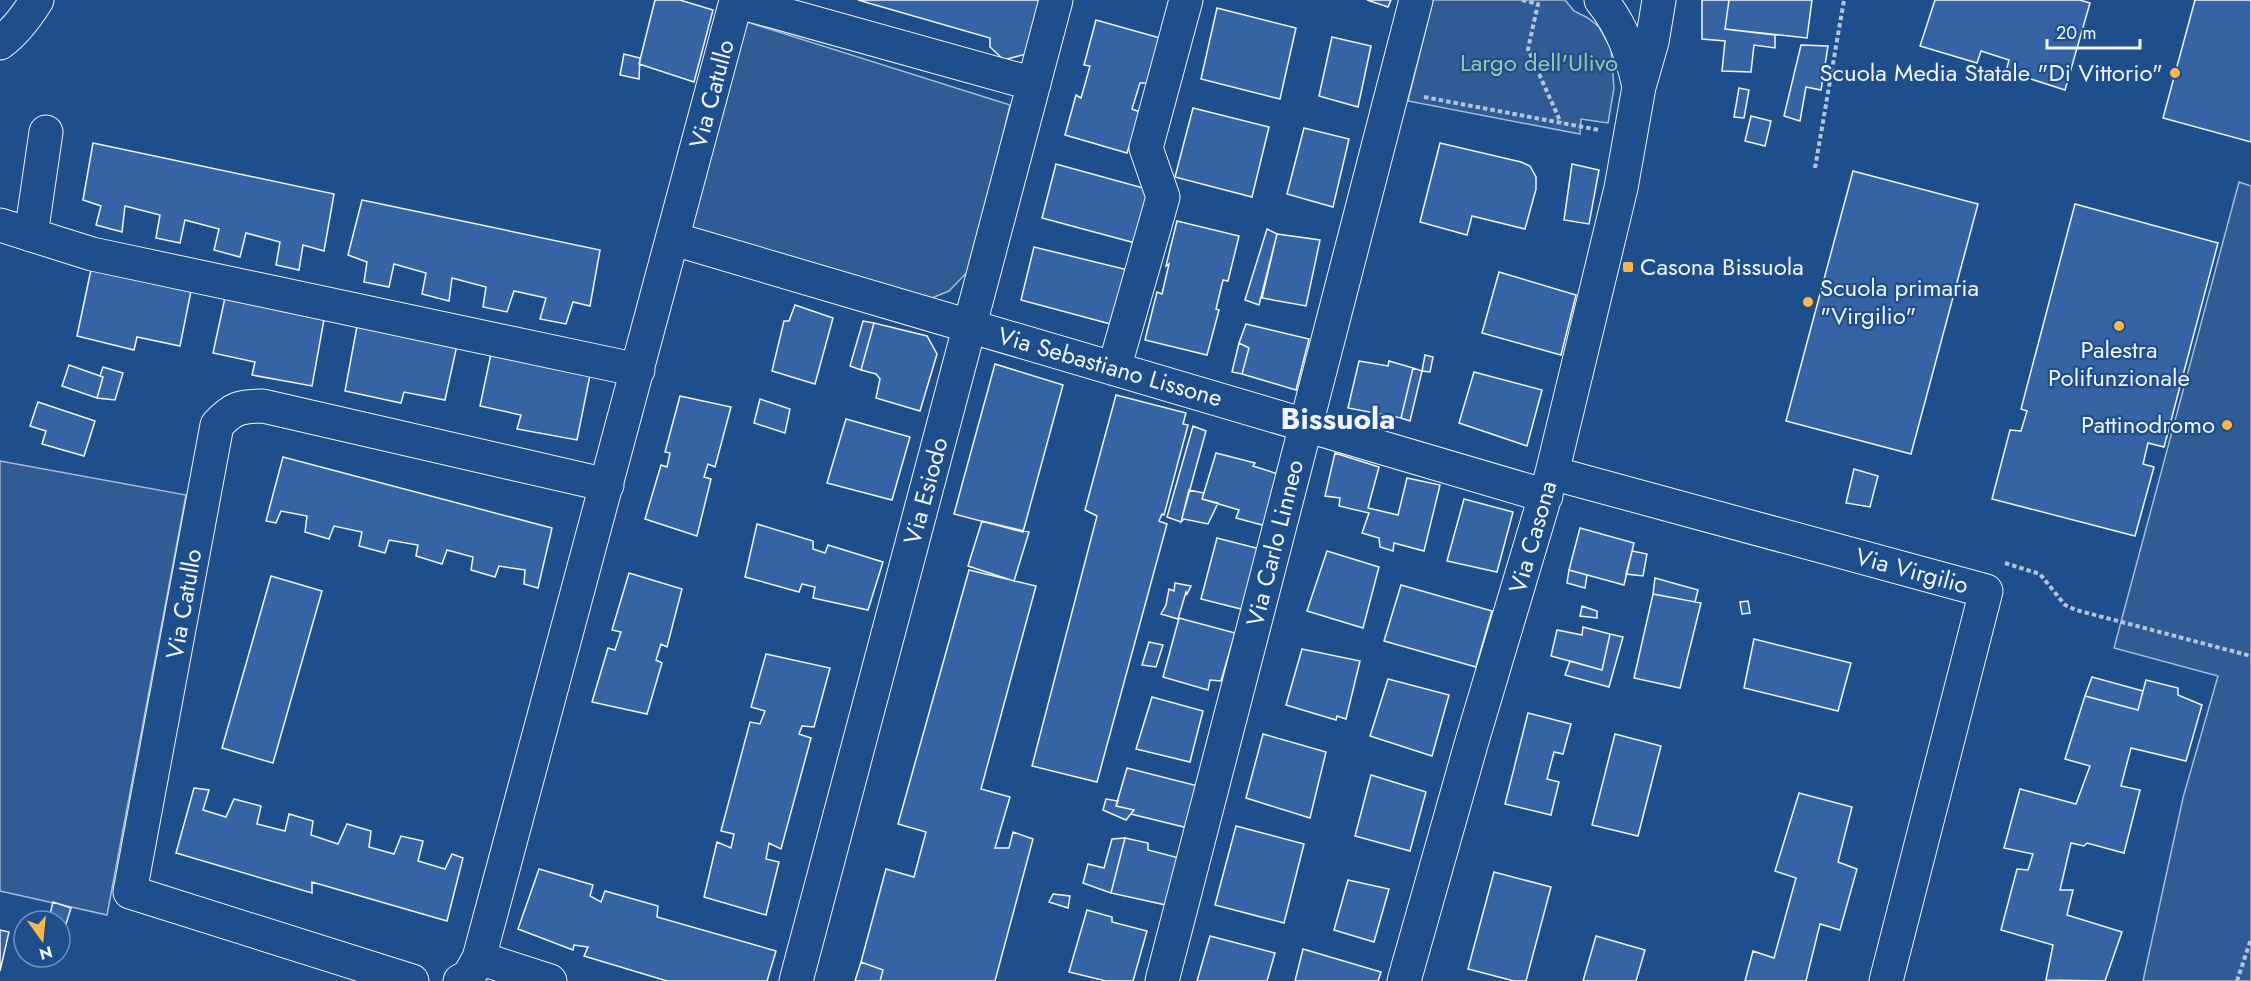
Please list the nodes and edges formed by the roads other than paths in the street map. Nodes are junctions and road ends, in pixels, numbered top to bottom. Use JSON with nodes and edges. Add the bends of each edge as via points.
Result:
{"nodes":[{"id":1,"x":37,"y":0,"type":"edge"},
{"id":2,"x":1056,"y":0,"type":"edge"},
{"id":3,"x":1186,"y":0,"type":"edge"},
{"id":4,"x":1416,"y":0,"type":"edge"},
{"id":5,"x":1601,"y":0,"type":"edge"},
{"id":6,"x":1659,"y":0,"type":"edge"},
{"id":7,"x":0,"y":43,"type":"edge"},
{"id":8,"x":1034,"y":84,"type":"junction"},
{"id":9,"x":1639,"y":87,"type":"junction"},
{"id":10,"x":46,"y":132,"type":"dead end"},
{"id":11,"x":0,"y":225,"type":"edge"},
{"id":12,"x":31,"y":235,"type":"junction"},
{"id":13,"x":674,"y":239,"type":"junction"},
{"id":14,"x":970,"y":326,"type":"junction"},
{"id":15,"x":1114,"y":369,"type":"junction"},
{"id":16,"x":638,"y":370,"type":"junction"},
{"id":17,"x":1306,"y":425,"type":"junction"},
{"id":18,"x":1549,"y":484,"type":"junction"},
{"id":19,"x":607,"y":485,"type":"junction"},
{"id":20,"x":470,"y":970,"type":"edge"},
{"id":21,"x":412,"y":981,"type":"edge"},
{"id":22,"x":550,"y":981,"type":"edge"},
{"id":23,"x":796,"y":981,"type":"edge"},
{"id":24,"x":1162,"y":981,"type":"edge"},
{"id":25,"x":1404,"y":981,"type":"edge"},
{"id":26,"x":1886,"y":981,"type":"edge"}],
"edges":[{"from":1,"to":7,"type":"street"},
{"from":2,"to":8,"type":"street","name":"Via Esiodo"},
{"from":3,"to":15,"type":"street","via":[[1146,148],[1163,197]]},
{"from":4,"to":17,"type":"street","name":"Via Carlo Linneo"},
{"from":5,"to":9,"type":"street","name":"Via Casona","via":[[1629,47]]},
{"from":6,"to":9,"type":"street","name":"Via Casona","via":[[1653,42]]},
{"from":8,"to":13,"type":"street","name":"Via Catullo","via":[[736,2]]},
{"from":8,"to":14,"type":"street","name":"Via Esiodo"},
{"from":9,"to":18,"type":"street","name":"Via Casona","via":[[1622,188]]},
{"from":10,"to":12,"type":"street"},
{"from":11,"to":12,"type":"street"},
{"from":12,"to":16,"type":"street","via":[[92,254]]},
{"from":13,"to":14,"type":"street","name":"Via Sebastiano Lissone"},
{"from":13,"to":16,"type":"street","name":"Via Catullo"},
{"from":14,"to":15,"type":"street","name":"Via Sebastiano Lissone"},
{"from":14,"to":23,"type":"street","name":"Via Esiodo"},
{"from":15,"to":17,"type":"street","name":"Via Sebastiano Lissone"},
{"from":16,"to":19,"type":"street","name":"Via Catullo"},
{"from":17,"to":18,"type":"street","name":"Via Sebastiano Lissone"},
{"from":17,"to":24,"type":"street","name":"Via Carlo Linneo"},
{"from":18,"to":25,"type":"street","name":"Via Casona"},
{"from":18,"to":26,"type":"street","name":"Via Virgilio","via":[[1986,591]]},
{"from":19,"to":20,"type":"street","name":"Via Catullo"},
{"from":19,"to":21,"type":"street","name":"Via Catullo","via":[[263,406],[242,406],[217,425],[130,892]]},
{"from":20,"to":22,"type":"street"}]}
